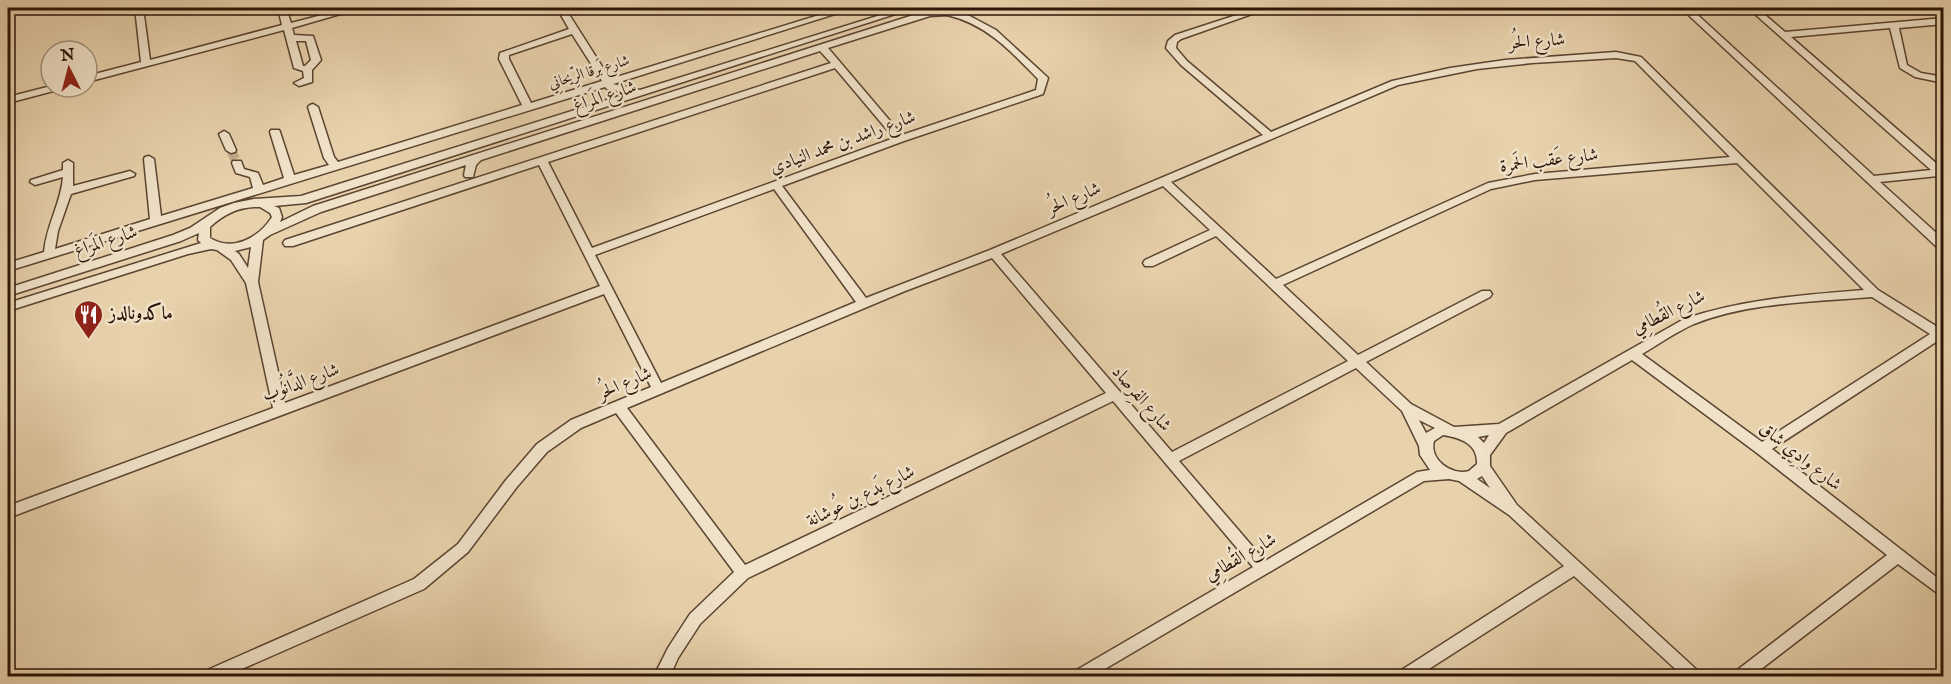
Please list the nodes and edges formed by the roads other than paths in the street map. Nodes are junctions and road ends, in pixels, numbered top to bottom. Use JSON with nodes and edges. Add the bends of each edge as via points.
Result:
{"nodes":[{"id":1,"x":139,"y":8,"type":"edge"},
{"id":2,"x":282,"y":8,"type":"edge"},
{"id":3,"x":357,"y":8,"type":"edge"},
{"id":4,"x":561,"y":8,"type":"edge"},
{"id":5,"x":850,"y":8,"type":"edge"},
{"id":6,"x":910,"y":8,"type":"edge"},
{"id":7,"x":940,"y":8,"type":"edge"},
{"id":8,"x":984,"y":8,"type":"edge"},
{"id":9,"x":1265,"y":8,"type":"edge"},
{"id":10,"x":1685,"y":8,"type":"edge"},
{"id":11,"x":1752,"y":8,"type":"edge"},
{"id":12,"x":958,"y":13,"type":"junction"},
{"id":13,"x":1944,"y":21,"type":"edge"},
{"id":14,"x":288,"y":26,"type":"junction"},
{"id":15,"x":1894,"y":26,"type":"junction"},
{"id":16,"x":575,"y":30,"type":"junction"},
{"id":17,"x":1784,"y":35,"type":"junction"},
{"id":18,"x":293,"y":38,"type":"junction"},
{"id":19,"x":1001,"y":38,"type":"junction"},
{"id":20,"x":821,"y":46,"type":"junction"},
{"id":21,"x":146,"y":63,"type":"junction"},
{"id":22,"x":835,"y":65,"type":"junction"},
{"id":23,"x":307,"y":69,"type":"junction"},
{"id":24,"x":99,"y":76,"type":"edge"},
{"id":25,"x":1944,"y":80,"type":"edge"},
{"id":26,"x":299,"y":83,"type":"dead end"},
{"id":27,"x":609,"y":85,"type":"junction"},
{"id":28,"x":39,"y":92,"type":"edge"},
{"id":29,"x":638,"y":93,"type":"junction"},
{"id":30,"x":8,"y":100,"type":"edge"},
{"id":31,"x":600,"y":105,"type":"junction"},
{"id":32,"x":313,"y":107,"type":"dead end"},
{"id":33,"x":528,"y":107,"type":"junction"},
{"id":34,"x":274,"y":132,"type":"dead end"},
{"id":35,"x":224,"y":134,"type":"dead end"},
{"id":36,"x":1269,"y":135,"type":"junction"},
{"id":37,"x":900,"y":140,"type":"junction"},
{"id":38,"x":231,"y":150,"type":"tunnel mouth"},
{"id":39,"x":477,"y":158,"type":"junction"},
{"id":40,"x":148,"y":159,"type":"dead end"},
{"id":41,"x":1741,"y":159,"type":"junction"},
{"id":42,"x":542,"y":160,"type":"junction"},
{"id":43,"x":237,"y":163,"type":"tunnel mouth"},
{"id":44,"x":336,"y":166,"type":"junction"},
{"id":45,"x":445,"y":168,"type":"junction"},
{"id":46,"x":130,"y":174,"type":"dead end"},
{"id":47,"x":1941,"y":174,"type":"edge"},
{"id":48,"x":471,"y":179,"type":"junction"},
{"id":49,"x":290,"y":180,"type":"junction"},
{"id":50,"x":1164,"y":180,"type":"junction"},
{"id":51,"x":1871,"y":180,"type":"junction"},
{"id":52,"x":35,"y":182,"type":"dead end"},
{"id":53,"x":776,"y":185,"type":"junction"},
{"id":54,"x":259,"y":190,"type":"junction"},
{"id":55,"x":69,"y":191,"type":"junction"},
{"id":56,"x":262,"y":203,"type":"junction"},
{"id":57,"x":212,"y":219,"type":"junction"},
{"id":58,"x":156,"y":222,"type":"junction"},
{"id":59,"x":1218,"y":231,"type":"junction"},
{"id":60,"x":263,"y":236,"type":"junction"},
{"id":61,"x":289,"y":243,"type":"dead end"},
{"id":62,"x":216,"y":247,"type":"junction"},
{"id":63,"x":1944,"y":247,"type":"edge"},
{"id":64,"x":590,"y":253,"type":"junction"},
{"id":65,"x":994,"y":253,"type":"junction"},
{"id":66,"x":49,"y":254,"type":"junction"},
{"id":67,"x":1149,"y":263,"type":"dead end"},
{"id":68,"x":8,"y":267,"type":"edge"},
{"id":69,"x":252,"y":282,"type":"junction"},
{"id":70,"x":1275,"y":284,"type":"junction"},
{"id":71,"x":608,"y":288,"type":"junction"},
{"id":72,"x":8,"y":292,"type":"edge"},
{"id":73,"x":1874,"y":293,"type":"junction"},
{"id":74,"x":1486,"y":294,"type":"dead end"},
{"id":75,"x":864,"y":304,"type":"junction"},
{"id":76,"x":8,"y":308,"type":"edge"},
{"id":77,"x":1941,"y":335,"type":"edge"},
{"id":78,"x":1632,"y":352,"type":"junction"},
{"id":79,"x":1358,"y":362,"type":"junction"},
{"id":80,"x":658,"y":389,"type":"junction"},
{"id":81,"x":1114,"y":395,"type":"junction"},
{"id":82,"x":618,"y":405,"type":"junction"},
{"id":83,"x":1407,"y":408,"type":"junction"},
{"id":84,"x":280,"y":410,"type":"junction"},
{"id":85,"x":1500,"y":429,"type":"junction"},
{"id":86,"x":1456,"y":431,"type":"junction"},
{"id":87,"x":1762,"y":449,"type":"junction"},
{"id":88,"x":1426,"y":450,"type":"junction"},
{"id":89,"x":1170,"y":460,"type":"junction"},
{"id":90,"x":1484,"y":460,"type":"junction"},
{"id":91,"x":1448,"y":474,"type":"junction"},
{"id":92,"x":1422,"y":476,"type":"junction"},
{"id":93,"x":1463,"y":477,"type":"junction"},
{"id":94,"x":1514,"y":511,"type":"junction"},
{"id":95,"x":8,"y":512,"type":"edge"},
{"id":96,"x":1897,"y":556,"type":"junction"},
{"id":97,"x":1262,"y":568,"type":"junction"},
{"id":98,"x":1574,"y":568,"type":"junction"},
{"id":99,"x":743,"y":573,"type":"junction"},
{"id":100,"x":1944,"y":592,"type":"edge"},
{"id":101,"x":210,"y":676,"type":"edge"},
{"id":102,"x":662,"y":676,"type":"edge"},
{"id":103,"x":1080,"y":676,"type":"edge"},
{"id":104,"x":1405,"y":676,"type":"edge"},
{"id":105,"x":1693,"y":676,"type":"edge"},
{"id":106,"x":1741,"y":676,"type":"edge"}],
"edges":[{"from":1,"to":21,"type":"street"},
{"from":2,"to":14,"type":"street"},
{"from":3,"to":14,"type":"street"},
{"from":4,"to":16,"type":"street"},
{"from":5,"to":27,"type":"street","name":"شارع بَرقا الرِّيحانِي"},
{"from":6,"to":29,"type":"street","name":"شارع المَراغ"},
{"from":7,"to":12,"type":"street","name":"شارع راشد بن محمد النيادي"},
{"from":8,"to":12,"type":"street","name":"شارع المَراغ"},
{"from":8,"to":19,"type":"street","name":"شارع راشد بن محمد النيادي"},
{"from":9,"to":36,"type":"street","via":[[1178,37],[1171,48]]},
{"from":10,"to":51,"type":"street"},
{"from":11,"to":17,"type":"street"},
{"from":12,"to":19,"type":"street","name":"شارع راشد بن محمد النيادي"},
{"from":12,"to":20,"type":"street","name":"شارع المَراغ","via":[[912,17]]},
{"from":13,"to":15,"type":"street"},
{"from":14,"to":18,"type":"street"},
{"from":14,"to":21,"type":"street"},
{"from":15,"to":17,"type":"street"},
{"from":15,"to":25,"type":"street","via":[[1904,66],[1918,75]]},
{"from":16,"to":27,"type":"street"},
{"from":16,"to":33,"type":"street","via":[[505,53],[504,59]]},
{"from":17,"to":47,"type":"street"},
{"from":18,"to":23,"type":"street","via":[[299,68]]},
{"from":18,"to":23,"type":"street","via":[[310,38],[316,60]]},
{"from":19,"to":37,"type":"street","name":"شارع راشد بن محمد النيادي","via":[[1043,78],[1040,92]]},
{"from":20,"to":22,"type":"street"},
{"from":20,"to":39,"type":"street","name":"شارع المَراغ"},
{"from":21,"to":24,"type":"street"},
{"from":22,"to":37,"type":"street"},
{"from":22,"to":42,"type":"street"},
{"from":23,"to":26,"type":"street","via":[[309,80]]},
{"from":27,"to":29,"type":"street"},
{"from":27,"to":31,"type":"street"},
{"from":27,"to":33,"type":"street","name":"شارع بَرقا الرِّيحانِي"},
{"from":28,"to":30,"type":"street"},
{"from":29,"to":31,"type":"street","name":"شارع المَراغ"},
{"from":31,"to":56,"type":"street","name":"شارع المَراغ","via":[[302,200]]},
{"from":32,"to":44,"type":"street","via":[[329,158]]},
{"from":33,"to":44,"type":"street","name":"شارع بَرقا الرِّيحانِي"},
{"from":34,"to":49,"type":"street"},
{"from":35,"to":38,"type":"street"},
{"from":36,"to":41,"type":"street","name":"شارع الحُر","via":[[1395,83],[1438,71],[1479,64],[1624,55],[1644,63]]},
{"from":36,"to":50,"type":"street","name":"شارع الحُر"},
{"from":37,"to":53,"type":"street","name":"شارع راشد بن محمد النيادي"},
{"from":39,"to":45,"type":"street","name":"شارع المَراغ"},
{"from":39,"to":48,"type":"street","via":[[471,164]]},
{"from":40,"to":58,"type":"street"},
{"from":41,"to":70,"type":"street","name":"شارع عَقب الحَمرة","via":[[1535,177],[1488,186]]},
{"from":41,"to":73,"type":"street","name":"شارع الحُر"},
{"from":42,"to":48,"type":"street"},
{"from":42,"to":64,"type":"street"},
{"from":43,"to":54,"type":"street","via":[[240,171],[254,175]]},
{"from":44,"to":49,"type":"street","name":"شارع بَرقا الرِّيحانِي"},
{"from":45,"to":48,"type":"street","via":[[461,170]]},
{"from":45,"to":60,"type":"street","name":"شارع المَراغ","via":[[317,209]]},
{"from":46,"to":55,"type":"street"},
{"from":47,"to":51,"type":"street"},
{"from":48,"to":61,"type":"street"},
{"from":49,"to":54,"type":"street","name":"شارع بَرقا الرِّيحانِي"},
{"from":50,"to":59,"type":"street"},
{"from":50,"to":65,"type":"street","name":"شارع الحُر"},
{"from":51,"to":63,"type":"street"},
{"from":52,"to":55,"type":"street","via":[[69,168]]},
{"from":53,"to":64,"type":"street","name":"شارع راشد بن محمد النيادي"},
{"from":53,"to":75,"type":"street"},
{"from":54,"to":58,"type":"street","name":"شارع بَرقا الرِّيحانِي"},
{"from":55,"to":66,"type":"street","via":[[49,237]]},
{"from":56,"to":57,"type":"street","name":"شارع المَراغ","via":[[242,204]]},
{"from":56,"to":60,"type":"street","via":[[270,206],[277,217]]},
{"from":57,"to":62,"type":"street","via":[[203,233],[204,240]]},
{"from":57,"to":72,"type":"street","name":"شارع المَراغ","via":[[177,238]]},
{"from":58,"to":66,"type":"street","name":"شارع بَرقا الرِّيحانِي"},
{"from":59,"to":67,"type":"street"},
{"from":59,"to":70,"type":"street"},
{"from":60,"to":62,"type":"street","name":"شارع المَراغ","via":[[240,246]]},
{"from":60,"to":69,"type":"street"},
{"from":62,"to":69,"type":"street","via":[[235,257]]},
{"from":62,"to":76,"type":"street","name":"شارع المَراغ","via":[[187,250]]},
{"from":64,"to":71,"type":"street"},
{"from":65,"to":75,"type":"street","name":"شارع الحُر"},
{"from":65,"to":81,"type":"street","name":"شارع الفِرصاد"},
{"from":66,"to":68,"type":"street","name":"شارع بَرقا الرِّيحانِي"},
{"from":69,"to":84,"type":"street"},
{"from":70,"to":79,"type":"street"},
{"from":71,"to":80,"type":"street"},
{"from":71,"to":84,"type":"street","name":"شارع الدَّانُوب"},
{"from":73,"to":77,"type":"street","name":"شارع الحُر"},
{"from":73,"to":78,"type":"street","name":"شارع القُطامِي","via":[[1718,310]]},
{"from":74,"to":79,"type":"street"},
{"from":75,"to":80,"type":"street","name":"شارع الحُر"},
{"from":77,"to":87,"type":"street"},
{"from":78,"to":85,"type":"street","name":"شارع القُطامِي"},
{"from":78,"to":87,"type":"street","name":"شارع وادِي شاق"},
{"from":79,"to":83,"type":"street"},
{"from":79,"to":89,"type":"street"},
{"from":80,"to":82,"type":"street","name":"شارع الحُر"},
{"from":81,"to":89,"type":"street","name":"شارع الفِرصاد"},
{"from":81,"to":99,"type":"street","name":"شارع بَدع بن عُوشانة"},
{"from":82,"to":99,"type":"street"},
{"from":82,"to":101,"type":"street","name":"شارع الحُر","via":[[576,424],[542,448],[463,548],[419,584]]},
{"from":83,"to":86,"type":"street"},
{"from":83,"to":88,"type":"street"},
{"from":84,"to":95,"type":"street","name":"شارع الدَّانُوب"},
{"from":85,"to":86,"type":"street","name":"شارع القُطامِي"},
{"from":85,"to":90,"type":"street","name":"شارع القُطامِي"},
{"from":86,"to":88,"type":"street","via":[[1433,433]]},
{"from":86,"to":90,"type":"street","via":[[1475,441]]},
{"from":87,"to":96,"type":"street","name":"شارع وادِي شاق"},
{"from":88,"to":91,"type":"street","via":[[1431,463]]},
{"from":88,"to":92,"type":"street"},
{"from":89,"to":97,"type":"street","name":"شارع الفِرصاد"},
{"from":90,"to":93,"type":"street","via":[[1472,476]]},
{"from":90,"to":94,"type":"street"},
{"from":91,"to":92,"type":"street","name":"شارع القُطامِي"},
{"from":91,"to":93,"type":"street"},
{"from":92,"to":97,"type":"street","name":"شارع القُطامِي"},
{"from":93,"to":94,"type":"street"},
{"from":94,"to":98,"type":"street"},
{"from":96,"to":100,"type":"street","name":"شارع وادِي شاق"},
{"from":96,"to":106,"type":"street"},
{"from":97,"to":103,"type":"street","name":"شارع القُطامِي"},
{"from":98,"to":104,"type":"street"},
{"from":98,"to":105,"type":"street"},
{"from":99,"to":102,"type":"street","name":"شارع بَدع بن عُوشانة","via":[[695,619]]}]}
